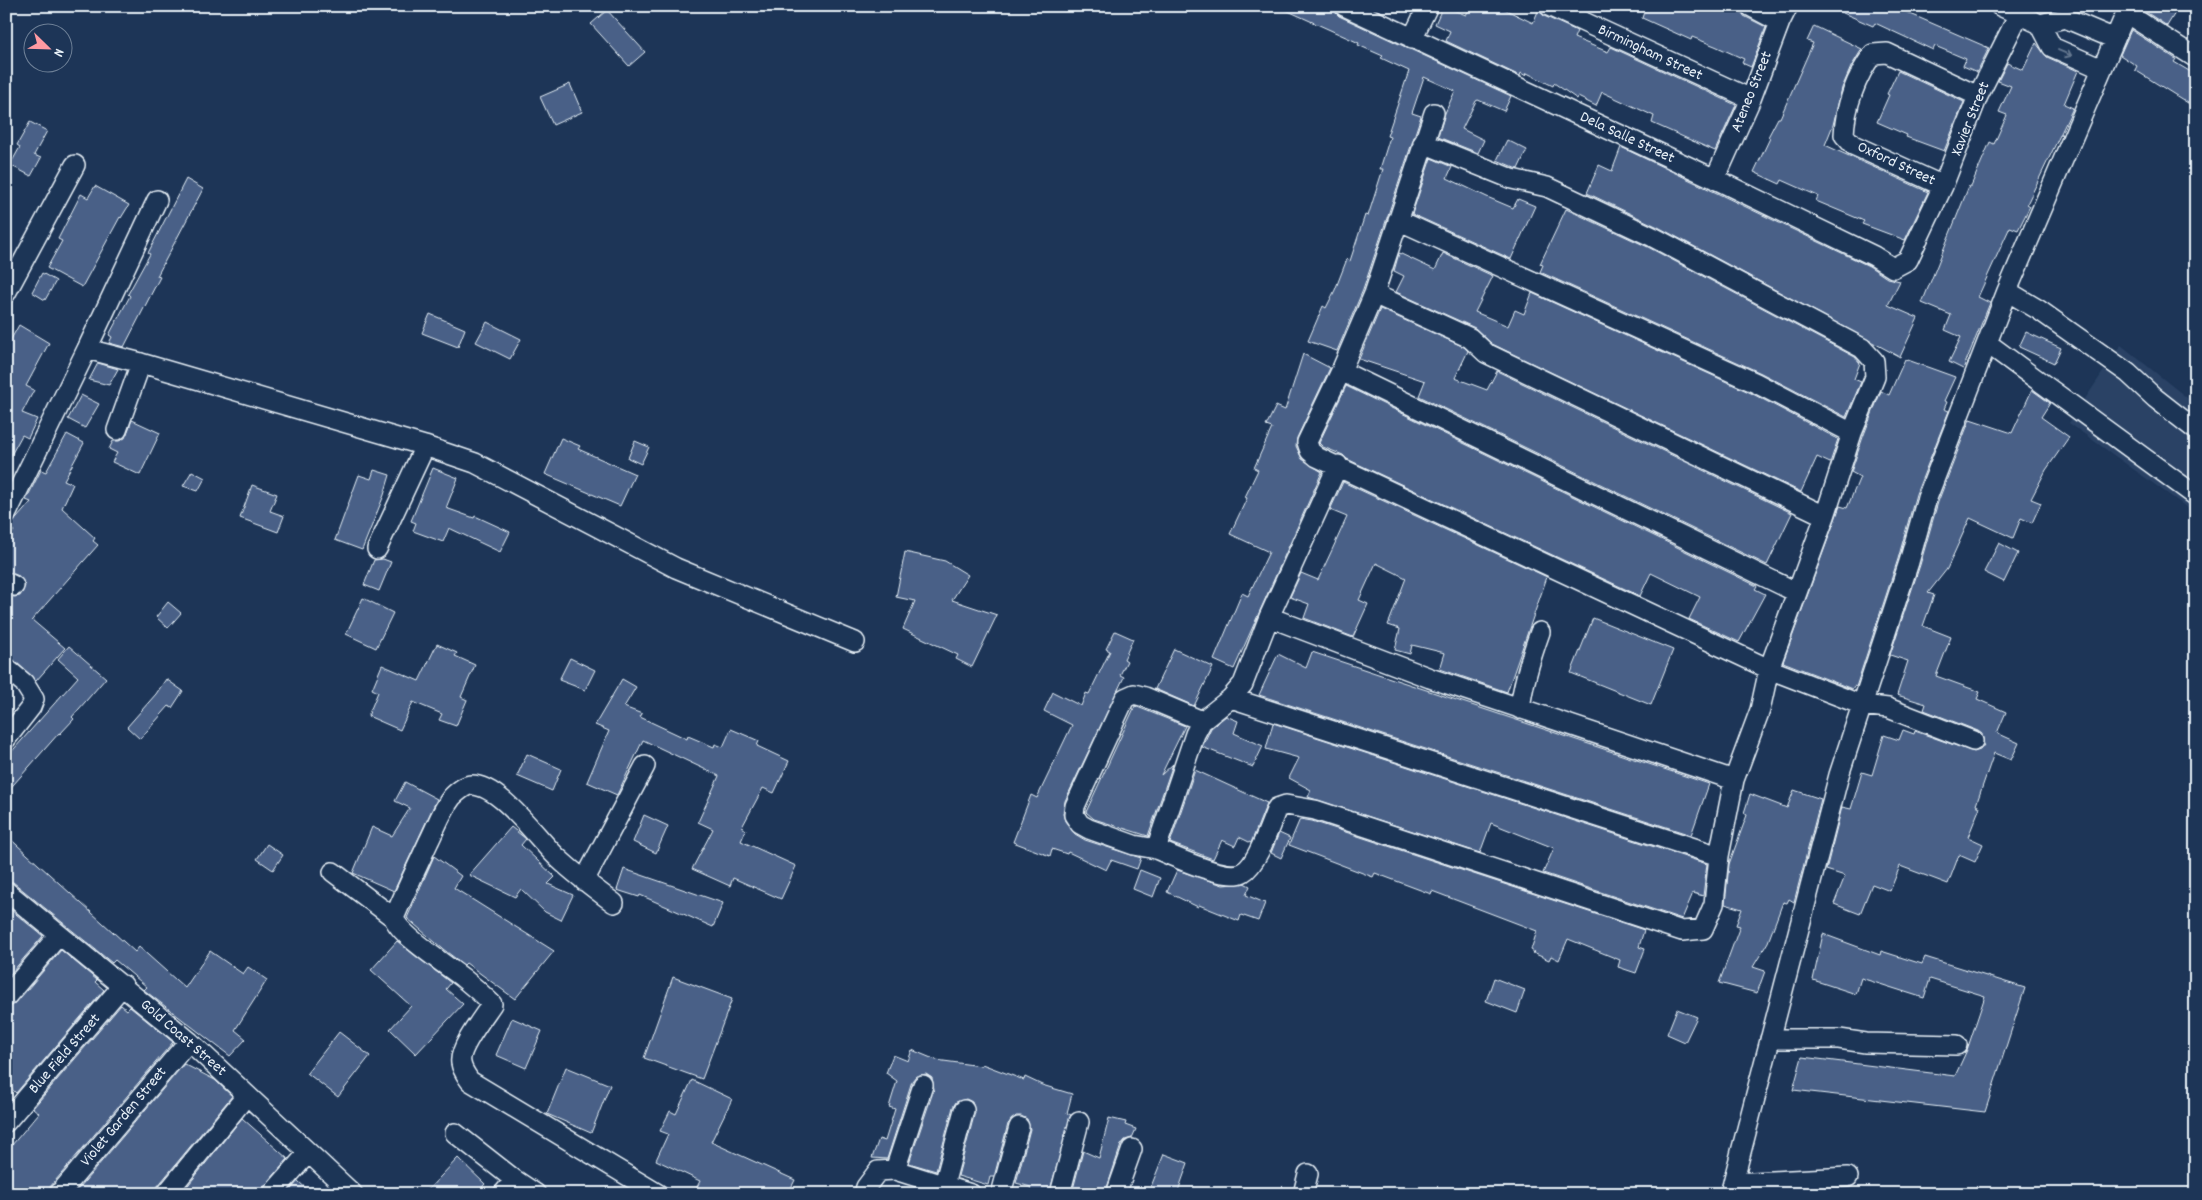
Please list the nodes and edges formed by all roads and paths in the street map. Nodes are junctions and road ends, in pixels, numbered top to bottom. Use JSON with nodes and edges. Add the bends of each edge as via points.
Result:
{"nodes":[{"id":1,"x":1344,"y":6,"type":"edge"},
{"id":2,"x":1428,"y":6,"type":"edge"},
{"id":3,"x":1549,"y":6,"type":"edge"},
{"id":4,"x":1750,"y":6,"type":"edge"},
{"id":5,"x":2000,"y":6,"type":"edge"},
{"id":6,"x":2127,"y":10,"type":"edge"},
{"id":7,"x":2022,"y":11,"type":"edge"},
{"id":8,"x":1784,"y":14,"type":"edge"},
{"id":9,"x":2040,"y":24,"type":"junction"},
{"id":10,"x":1412,"y":39,"type":"junction"},
{"id":11,"x":2115,"y":39,"type":"junction"},
{"id":12,"x":2196,"y":58,"type":"edge"},
{"id":13,"x":2102,"y":68,"type":"junction"},
{"id":14,"x":1978,"y":96,"type":"junction"},
{"id":15,"x":1751,"y":99,"type":"junction"},
{"id":16,"x":1434,"y":113,"type":"dead end"},
{"id":17,"x":1424,"y":143,"type":"junction"},
{"id":18,"x":75,"y":165,"type":"dead end"},
{"id":19,"x":1715,"y":178,"type":"junction"},
{"id":20,"x":1944,"y":186,"type":"junction"},
{"id":21,"x":157,"y":200,"type":"dead end"},
{"id":22,"x":1398,"y":220,"type":"junction"},
{"id":23,"x":1908,"y":260,"type":"joint"},
{"id":24,"x":2007,"y":291,"type":"junction"},
{"id":25,"x":6,"y":293,"type":"edge"},
{"id":26,"x":1374,"y":294,"type":"junction"},
{"id":27,"x":1987,"y":343,"type":"junction"},
{"id":28,"x":87,"y":349,"type":"junction"},
{"id":29,"x":141,"y":363,"type":"junction"},
{"id":30,"x":1341,"y":372,"type":"junction"},
{"id":31,"x":117,"y":430,"type":"dead end"},
{"id":32,"x":2196,"y":430,"type":"edge"},
{"id":33,"x":1852,"y":433,"type":"junction"},
{"id":34,"x":425,"y":446,"type":"junction"},
{"id":35,"x":1338,"y":465,"type":"junction"},
{"id":36,"x":2196,"y":496,"type":"edge"},
{"id":37,"x":6,"y":514,"type":"edge"},
{"id":38,"x":1825,"y":516,"type":"junction"},
{"id":39,"x":377,"y":549,"type":"dead end"},
{"id":40,"x":1796,"y":592,"type":"junction"},
{"id":41,"x":1269,"y":617,"type":"junction"},
{"id":42,"x":1540,"y":632,"type":"dead end"},
{"id":43,"x":855,"y":642,"type":"dead end"},
{"id":44,"x":6,"y":668,"type":"edge"},
{"id":45,"x":1768,"y":669,"type":"junction"},
{"id":46,"x":1231,"y":698,"type":"junction"},
{"id":47,"x":1862,"y":705,"type":"junction"},
{"id":48,"x":1520,"y":709,"type":"junction"},
{"id":49,"x":1202,"y":721,"type":"junction"},
{"id":50,"x":6,"y":739,"type":"edge"},
{"id":51,"x":1973,"y":741,"type":"dead end"},
{"id":52,"x":645,"y":766,"type":"dead end"},
{"id":53,"x":1734,"y":780,"type":"junction"},
{"id":54,"x":1156,"y":849,"type":"junction"},
{"id":55,"x":1719,"y":856,"type":"junction"},
{"id":56,"x":333,"y":872,"type":"dead end"},
{"id":57,"x":584,"y":881,"type":"junction"},
{"id":58,"x":6,"y":891,"type":"edge"},
{"id":59,"x":614,"y":903,"type":"dead end"},
{"id":60,"x":394,"y":918,"type":"junction"},
{"id":61,"x":59,"y":935,"type":"junction"},
{"id":62,"x":123,"y":986,"type":"junction"},
{"id":63,"x":6,"y":997,"type":"edge"},
{"id":64,"x":1770,"y":1039,"type":"junction"},
{"id":65,"x":189,"y":1041,"type":"junction"},
{"id":66,"x":1957,"y":1045,"type":"dead end"},
{"id":67,"x":923,"y":1085,"type":"dead end"},
{"id":68,"x":248,"y":1095,"type":"junction"},
{"id":69,"x":964,"y":1110,"type":"dead end"},
{"id":70,"x":6,"y":1122,"type":"edge"},
{"id":71,"x":1079,"y":1122,"type":"dead end"},
{"id":72,"x":1019,"y":1127,"type":"dead end"},
{"id":73,"x":455,"y":1133,"type":"dead end"},
{"id":74,"x":1132,"y":1149,"type":"dead end"},
{"id":75,"x":308,"y":1153,"type":"junction"},
{"id":76,"x":895,"y":1170,"type":"junction"},
{"id":77,"x":1308,"y":1174,"type":"dead end"},
{"id":78,"x":1848,"y":1177,"type":"dead end"},
{"id":79,"x":509,"y":1187,"type":"edge"},
{"id":80,"x":934,"y":1187,"type":"edge"},
{"id":81,"x":1732,"y":1188,"type":"edge"},
{"id":82,"x":59,"y":1194,"type":"edge"},
{"id":83,"x":166,"y":1194,"type":"edge"},
{"id":84,"x":272,"y":1194,"type":"edge"},
{"id":85,"x":353,"y":1194,"type":"edge"},
{"id":86,"x":536,"y":1194,"type":"edge"},
{"id":87,"x":658,"y":1194,"type":"edge"},
{"id":88,"x":864,"y":1194,"type":"edge"},
{"id":89,"x":971,"y":1194,"type":"edge"},
{"id":90,"x":1001,"y":1194,"type":"edge"},
{"id":91,"x":1060,"y":1194,"type":"edge"},
{"id":92,"x":1116,"y":1194,"type":"edge"},
{"id":93,"x":1303,"y":1194,"type":"edge"}],
"edges":[{"from":1,"to":10,"type":"street","name":"Dela Salle Street"},
{"from":2,"to":10,"type":"street"},
{"from":3,"to":15,"type":"street","name":"Birmingham Street"},
{"from":4,"to":8,"type":"street"},
{"from":5,"to":7,"type":"street"},
{"from":6,"to":11,"type":"street"},
{"from":6,"to":12,"type":"street"},
{"from":7,"to":9,"type":"street"},
{"from":7,"to":14,"type":"street","name":"Xavier Street"},
{"from":8,"to":15,"type":"street","name":"Ateneo Street"},
{"from":9,"to":11,"type":"street","via":[[2065,18]]},
{"from":9,"to":13,"type":"street","one_way":true,"via":[[2052,47]]},
{"from":10,"to":19,"type":"street","name":"Dela Salle Street"},
{"from":11,"to":13,"type":"street"},
{"from":13,"to":24,"type":"street"},
{"from":14,"to":20,"type":"street","name":"Xavier Street"},
{"from":14,"to":20,"type":"street","name":"Oxford Street","via":[[1887,53],[1873,54],[1862,68],[1844,119],[1844,135],[1853,145]]},
{"from":15,"to":19,"type":"street","name":"Ateneo Street"},
{"from":16,"to":17,"type":"street"},
{"from":17,"to":22,"type":"street"},
{"from":17,"to":33,"type":"street","via":[[1512,179],[1547,187],[1653,236],[1862,348],[1874,361],[1875,377]]},
{"from":18,"to":25,"type":"street"},
{"from":19,"to":23,"type":"street","name":"Dela Salle Street","via":[[1893,268]]},
{"from":20,"to":23,"type":"street","name":"Xavier Street"},
{"from":21,"to":28,"type":"street"},
{"from":22,"to":26,"type":"street"},
{"from":22,"to":33,"type":"street","via":[[1756,383]]},
{"from":24,"to":27,"type":"street"},
{"from":24,"to":32,"type":"street","via":[[2128,373]]},
{"from":26,"to":30,"type":"street"},
{"from":26,"to":38,"type":"street","via":[[1470,338],[1486,353]]},
{"from":27,"to":36,"type":"street"},
{"from":27,"to":47,"type":"street","via":[[1928,498]]},
{"from":28,"to":29,"type":"street"},
{"from":28,"to":37,"type":"street"},
{"from":29,"to":31,"type":"street"},
{"from":29,"to":34,"type":"street"},
{"from":30,"to":35,"type":"street","via":[[1307,442],[1317,457]]},
{"from":30,"to":40,"type":"street"},
{"from":33,"to":38,"type":"street"},
{"from":34,"to":39,"type":"street"},
{"from":34,"to":43,"type":"street","via":[[475,463],[676,568]]},
{"from":35,"to":41,"type":"street"},
{"from":35,"to":45,"type":"street"},
{"from":38,"to":40,"type":"street"},
{"from":40,"to":45,"type":"street"},
{"from":41,"to":46,"type":"street","via":[[1243,684]]},
{"from":41,"to":48,"type":"street"},
{"from":42,"to":48,"type":"street","via":[[1522,689]]},
{"from":44,"to":50,"type":"street","via":[[24,683],[34,699]]},
{"from":45,"to":47,"type":"street"},
{"from":45,"to":53,"type":"street","via":[[1760,710]]},
{"from":46,"to":49,"type":"street"},
{"from":46,"to":55,"type":"street"},
{"from":47,"to":51,"type":"street","via":[[1888,708]]},
{"from":47,"to":64,"type":"street","via":[[1839,775]]},
{"from":48,"to":53,"type":"street"},
{"from":49,"to":54,"type":"street"},
{"from":49,"to":54,"type":"street","via":[[1145,696],[1134,694],[1125,698],[1075,806],[1074,815],[1080,824],[1134,845]]},
{"from":52,"to":57,"type":"street"},
{"from":53,"to":55,"type":"street"},
{"from":54,"to":55,"type":"street","via":[[1188,864],[1236,874],[1244,872],[1258,851],[1277,808],[1286,805],[1682,931],[1703,929],[1710,915]]},
{"from":56,"to":60,"type":"street"},
{"from":57,"to":59,"type":"street"},
{"from":57,"to":60,"type":"street","via":[[504,802],[486,789],[471,785],[452,797]]},
{"from":58,"to":61,"type":"street","name":"Gold Coast Street"},
{"from":60,"to":87,"type":"street","via":[[411,938],[492,1004],[463,1050],[460,1062],[470,1081]]},
{"from":61,"to":62,"type":"street","name":"Gold Coast Street"},
{"from":61,"to":63,"type":"street"},
{"from":62,"to":65,"type":"street","name":"Gold Coast Street"},
{"from":62,"to":70,"type":"street","name":"Blue Field Street"},
{"from":64,"to":66,"type":"street"},
{"from":64,"to":81,"type":"street"},
{"from":65,"to":68,"type":"street","name":"Gold Coast Street"},
{"from":65,"to":82,"type":"street","name":"Violet Garden Street"},
{"from":67,"to":76,"type":"street"},
{"from":68,"to":75,"type":"street","name":"Gold Coast Street"},
{"from":68,"to":83,"type":"street"},
{"from":69,"to":80,"type":"street"},
{"from":71,"to":91,"type":"street"},
{"from":72,"to":90,"type":"street"},
{"from":73,"to":79,"type":"street"},
{"from":74,"to":92,"type":"street"},
{"from":75,"to":84,"type":"street"},
{"from":75,"to":85,"type":"street","name":"Gold Coast Street"},
{"from":76,"to":80,"type":"street"},
{"from":76,"to":88,"type":"street","via":[[878,1171]]},
{"from":77,"to":93,"type":"street"},
{"from":78,"to":81,"type":"street"},
{"from":79,"to":86,"type":"street"},
{"from":80,"to":89,"type":"street"}]}
